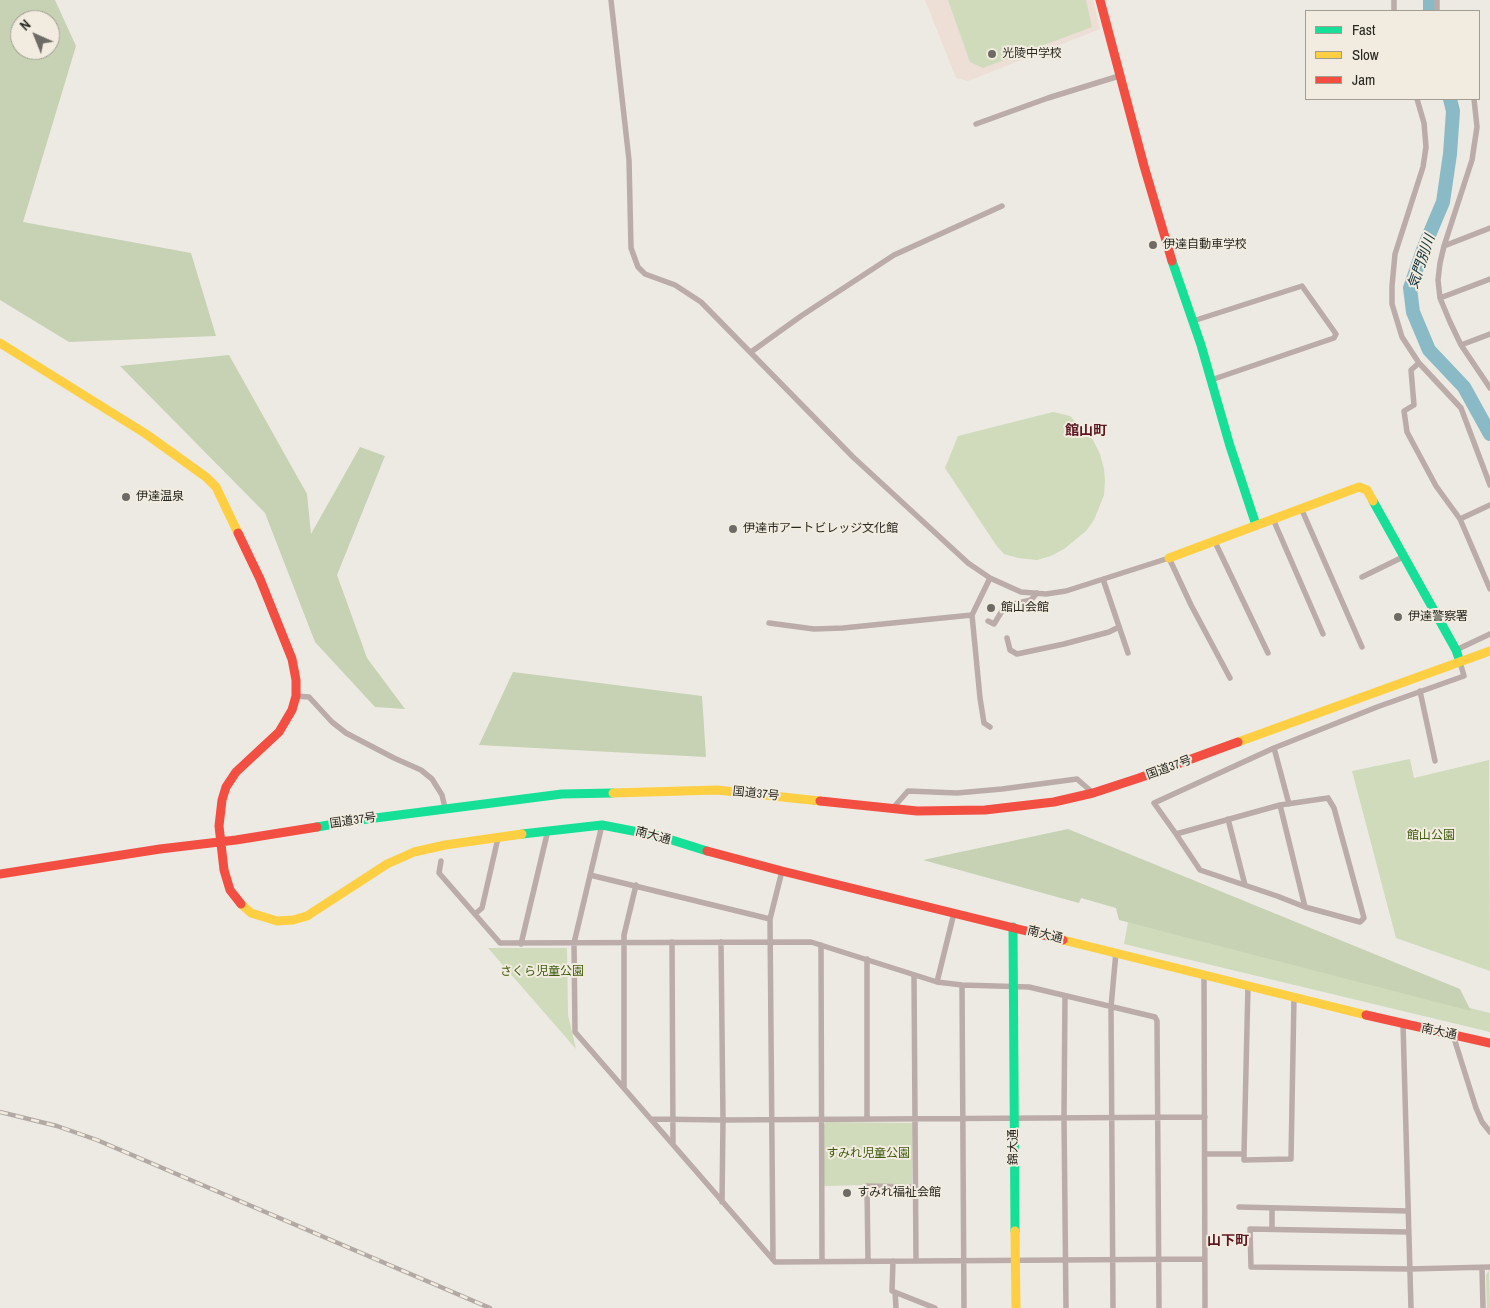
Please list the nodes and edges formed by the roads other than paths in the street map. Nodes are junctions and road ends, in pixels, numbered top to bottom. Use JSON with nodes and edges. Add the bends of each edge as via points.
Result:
{"nodes":[{"id":1,"x":611,"y":0,"type":"edge"},
{"id":2,"x":1100,"y":0,"type":"edge"},
{"id":3,"x":1119,"y":76,"type":"junction"},
{"id":4,"x":1417,"y":100,"type":"edge"},
{"id":5,"x":1474,"y":100,"type":"edge"},
{"id":6,"x":976,"y":124,"type":"dead end"},
{"id":7,"x":1002,"y":206,"type":"dead end"},
{"id":8,"x":1490,"y":228,"type":"edge"},
{"id":9,"x":1444,"y":246,"type":"junction"},
{"id":10,"x":1490,"y":279,"type":"edge"},
{"id":11,"x":1440,"y":298,"type":"junction"},
{"id":12,"x":1193,"y":321,"type":"junction"},
{"id":13,"x":1490,"y":334,"type":"edge"},
{"id":14,"x":0,"y":343,"type":"edge"},
{"id":15,"x":1461,"y":345,"type":"junction"},
{"id":16,"x":751,"y":352,"type":"junction"},
{"id":17,"x":1419,"y":364,"type":"junction"},
{"id":18,"x":1211,"y":380,"type":"junction"},
{"id":19,"x":1490,"y":388,"type":"edge"},
{"id":20,"x":1490,"y":485,"type":"edge"},
{"id":21,"x":1490,"y":505,"type":"edge"},
{"id":22,"x":1301,"y":508,"type":"junction"},
{"id":23,"x":1273,"y":519,"type":"junction"},
{"id":24,"x":1460,"y":519,"type":"junction"},
{"id":25,"x":1256,"y":526,"type":"junction"},
{"id":26,"x":1214,"y":540,"type":"junction"},
{"id":27,"x":1405,"y":556,"type":"junction"},
{"id":28,"x":1169,"y":558,"type":"junction"},
{"id":29,"x":1362,"y":577,"type":"dead end"},
{"id":30,"x":990,"y":578,"type":"junction"},
{"id":31,"x":1102,"y":579,"type":"junction"},
{"id":32,"x":1490,"y":590,"type":"edge"},
{"id":33,"x":1037,"y":593,"type":"junction"},
{"id":34,"x":972,"y":616,"type":"junction"},
{"id":35,"x":988,"y":622,"type":"dead end"},
{"id":36,"x":770,"y":623,"type":"dead end"},
{"id":37,"x":1119,"y":627,"type":"junction"},
{"id":38,"x":1323,"y":634,"type":"dead end"},
{"id":39,"x":1490,"y":634,"type":"edge"},
{"id":40,"x":1008,"y":638,"type":"dead end"},
{"id":41,"x":1362,"y":648,"type":"dead end"},
{"id":42,"x":1456,"y":650,"type":"junction"},
{"id":43,"x":1490,"y":651,"type":"edge"},
{"id":44,"x":1268,"y":653,"type":"dead end"},
{"id":45,"x":1128,"y":654,"type":"dead end"},
{"id":46,"x":1460,"y":662,"type":"junction"},
{"id":47,"x":1230,"y":678,"type":"dead end"},
{"id":48,"x":1420,"y":691,"type":"junction"},
{"id":49,"x":296,"y":696,"type":"junction"},
{"id":50,"x":990,"y":727,"type":"dead end"},
{"id":51,"x":1274,"y":748,"type":"junction"},
{"id":52,"x":1435,"y":762,"type":"dead end"},
{"id":53,"x":1093,"y":793,"type":"junction"},
{"id":54,"x":1289,"y":804,"type":"junction"},
{"id":55,"x":1280,"y":805,"type":"junction"},
{"id":56,"x":446,"y":808,"type":"junction"},
{"id":57,"x":893,"y":808,"type":"junction"},
{"id":58,"x":1228,"y":819,"type":"junction"},
{"id":59,"x":602,"y":825,"type":"junction"},
{"id":60,"x":548,"y":830,"type":"junction"},
{"id":61,"x":1176,"y":834,"type":"junction"},
{"id":62,"x":498,"y":838,"type":"junction"},
{"id":63,"x":220,"y":842,"type":"junction"},
{"id":64,"x":441,"y":861,"type":"dead end"},
{"id":65,"x":782,"y":871,"type":"junction"},
{"id":66,"x":0,"y":874,"type":"edge"},
{"id":67,"x":590,"y":875,"type":"junction"},
{"id":68,"x":636,"y":885,"type":"junction"},
{"id":69,"x":1245,"y":885,"type":"junction"},
{"id":70,"x":1305,"y":907,"type":"junction"},
{"id":71,"x":954,"y":913,"type":"junction"},
{"id":72,"x":474,"y":914,"type":"junction"},
{"id":73,"x":770,"y":919,"type":"junction"},
{"id":74,"x":1013,"y":927,"type":"junction"},
{"id":75,"x":624,"y":942,"type":"junction"},
{"id":76,"x":672,"y":942,"type":"junction"},
{"id":77,"x":721,"y":942,"type":"junction"},
{"id":78,"x":771,"y":942,"type":"junction"},
{"id":79,"x":574,"y":943,"type":"junction"},
{"id":80,"x":521,"y":944,"type":"junction"},
{"id":81,"x":820,"y":945,"type":"junction"},
{"id":82,"x":1116,"y":952,"type":"junction"},
{"id":83,"x":867,"y":959,"type":"junction"},
{"id":84,"x":1204,"y":974,"type":"junction"},
{"id":85,"x":914,"y":975,"type":"junction"},
{"id":86,"x":937,"y":982,"type":"junction"},
{"id":87,"x":962,"y":985,"type":"junction"},
{"id":88,"x":1248,"y":985,"type":"junction"},
{"id":89,"x":1013,"y":986,"type":"junction"},
{"id":90,"x":1065,"y":996,"type":"junction"},
{"id":91,"x":1294,"y":997,"type":"junction"},
{"id":92,"x":1111,"y":1007,"type":"junction"},
{"id":93,"x":1403,"y":1024,"type":"junction"},
{"id":94,"x":1453,"y":1035,"type":"junction"},
{"id":95,"x":1490,"y":1043,"type":"edge"},
{"id":96,"x":624,"y":1087,"type":"junction"},
{"id":97,"x":1064,"y":1117,"type":"junction"},
{"id":98,"x":1112,"y":1117,"type":"junction"},
{"id":99,"x":1158,"y":1117,"type":"junction"},
{"id":100,"x":1205,"y":1117,"type":"junction"},
{"id":101,"x":962,"y":1118,"type":"junction"},
{"id":102,"x":1014,"y":1118,"type":"junction"},
{"id":103,"x":651,"y":1119,"type":"junction"},
{"id":104,"x":821,"y":1119,"type":"junction"},
{"id":105,"x":867,"y":1119,"type":"junction"},
{"id":106,"x":916,"y":1119,"type":"junction"},
{"id":107,"x":674,"y":1120,"type":"junction"},
{"id":108,"x":723,"y":1120,"type":"junction"},
{"id":109,"x":772,"y":1120,"type":"junction"},
{"id":110,"x":1490,"y":1132,"type":"edge"},
{"id":111,"x":673,"y":1144,"type":"junction"},
{"id":112,"x":1205,"y":1154,"type":"junction"},
{"id":113,"x":1244,"y":1154,"type":"junction"},
{"id":114,"x":915,"y":1187,"type":"junction"},
{"id":115,"x":722,"y":1202,"type":"junction"},
{"id":116,"x":1239,"y":1207,"type":"dead end"},
{"id":117,"x":1272,"y":1209,"type":"junction"},
{"id":118,"x":1408,"y":1210,"type":"junction"},
{"id":119,"x":1272,"y":1229,"type":"junction"},
{"id":120,"x":1408,"y":1232,"type":"junction"},
{"id":121,"x":773,"y":1259,"type":"junction"},
{"id":122,"x":1205,"y":1259,"type":"junction"},
{"id":123,"x":963,"y":1260,"type":"junction"},
{"id":124,"x":1066,"y":1260,"type":"junction"},
{"id":125,"x":1112,"y":1260,"type":"junction"},
{"id":126,"x":1159,"y":1260,"type":"junction"},
{"id":127,"x":822,"y":1261,"type":"junction"},
{"id":128,"x":868,"y":1261,"type":"junction"},
{"id":129,"x":893,"y":1261,"type":"junction"},
{"id":130,"x":916,"y":1261,"type":"junction"},
{"id":131,"x":1015,"y":1261,"type":"junction"},
{"id":132,"x":1490,"y":1267,"type":"edge"},
{"id":133,"x":1482,"y":1268,"type":"junction"},
{"id":134,"x":1409,"y":1269,"type":"junction"},
{"id":135,"x":895,"y":1292,"type":"junction"},
{"id":136,"x":896,"y":1308,"type":"edge"},
{"id":137,"x":935,"y":1308,"type":"edge"},
{"id":138,"x":964,"y":1308,"type":"edge"},
{"id":139,"x":1016,"y":1308,"type":"edge"},
{"id":140,"x":1066,"y":1308,"type":"edge"},
{"id":141,"x":1113,"y":1308,"type":"edge"},
{"id":142,"x":1159,"y":1308,"type":"edge"},
{"id":143,"x":1205,"y":1308,"type":"edge"},
{"id":144,"x":1410,"y":1308,"type":"edge"},
{"id":145,"x":1483,"y":1308,"type":"edge"}],
"edges":[{"from":1,"to":16,"type":"street","via":[[630,160],[633,257],[645,274],[676,285],[701,302]]},
{"from":2,"to":3,"type":"main road"},
{"from":3,"to":6,"type":"street"},
{"from":3,"to":12,"type":"main road","via":[[1168,249]]},
{"from":4,"to":17,"type":"street","via":[[1426,147],[1423,166],[1394,254],[1392,304],[1402,337]]},
{"from":5,"to":9,"type":"street","via":[[1477,127],[1472,160]]},
{"from":7,"to":16,"type":"street","via":[[894,255]]},
{"from":8,"to":9,"type":"street"},
{"from":9,"to":11,"type":"street","via":[[1438,280]]},
{"from":10,"to":11,"type":"street"},
{"from":11,"to":15,"type":"street"},
{"from":12,"to":18,"type":"main road"},
{"from":12,"to":18,"type":"street","via":[[1302,286],[1336,334],[1334,338]]},
{"from":13,"to":15,"type":"street"},
{"from":14,"to":49,"type":"main road","via":[[146,434],[206,476],[216,487],[260,579],[292,659]]},
{"from":15,"to":19,"type":"street"},
{"from":16,"to":30,"type":"street","via":[[853,457],[968,562]]},
{"from":17,"to":20,"type":"street","via":[[1461,408]]},
{"from":17,"to":24,"type":"street","via":[[1411,370],[1414,404],[1404,411],[1406,432],[1436,486]]},
{"from":18,"to":25,"type":"main road"},
{"from":21,"to":24,"type":"street"},
{"from":22,"to":23,"type":"main road"},
{"from":22,"to":27,"type":"main road","via":[[1359,487],[1368,490]]},
{"from":22,"to":41,"type":"street"},
{"from":23,"to":25,"type":"main road"},
{"from":23,"to":38,"type":"street"},
{"from":24,"to":32,"type":"street"},
{"from":25,"to":26,"type":"main road"},
{"from":26,"to":28,"type":"main road"},
{"from":26,"to":44,"type":"street"},
{"from":27,"to":29,"type":"street"},
{"from":27,"to":42,"type":"main road"},
{"from":28,"to":31,"type":"street"},
{"from":28,"to":47,"type":"street"},
{"from":30,"to":33,"type":"street","via":[[1021,592]]},
{"from":30,"to":34,"type":"street"},
{"from":31,"to":33,"type":"street","via":[[1066,592]]},
{"from":31,"to":37,"type":"street"},
{"from":33,"to":35,"type":"street","via":[[1030,600],[1005,606],[994,624]]},
{"from":34,"to":36,"type":"street","via":[[843,628],[814,629]]},
{"from":34,"to":50,"type":"street","via":[[984,723]]},
{"from":37,"to":40,"type":"street","via":[[1017,654],[1010,650]]},
{"from":37,"to":45,"type":"street"},
{"from":39,"to":42,"type":"street"},
{"from":42,"to":46,"type":"main road"},
{"from":43,"to":46,"type":"main road","name":"国道37号"},
{"from":46,"to":48,"type":"street","via":[[1464,676]]},
{"from":46,"to":53,"type":"main road","name":"国道37号"},
{"from":48,"to":51,"type":"street"},
{"from":48,"to":52,"type":"street"},
{"from":49,"to":56,"type":"street","via":[[309,697],[346,733],[421,770],[432,779]]},
{"from":49,"to":63,"type":"main road","name":"南大通","via":[[280,732],[236,772],[226,786],[219,815]]},
{"from":51,"to":54,"type":"street"},
{"from":51,"to":61,"type":"street","via":[[1154,803]]},
{"from":53,"to":57,"type":"main road","name":"国道37号","via":[[1054,802],[985,810]]},
{"from":53,"to":57,"type":"street","via":[[1077,779],[957,793],[908,791]]},
{"from":54,"to":55,"type":"street"},
{"from":54,"to":70,"type":"street","via":[[1328,798],[1334,808],[1364,918],[1360,922]]},
{"from":55,"to":58,"type":"street"},
{"from":55,"to":70,"type":"street"},
{"from":56,"to":57,"type":"main road","name":"国道37号","via":[[562,794],[717,790]]},
{"from":56,"to":63,"type":"main road","name":"国道37号"},
{"from":58,"to":61,"type":"street"},
{"from":58,"to":69,"type":"street"},
{"from":59,"to":60,"type":"main road","name":"南大通"},
{"from":59,"to":65,"type":"main road","name":"南大通","via":[[659,836]]},
{"from":59,"to":67,"type":"street"},
{"from":60,"to":62,"type":"main road","name":"南大通"},
{"from":60,"to":80,"type":"street"},
{"from":61,"to":69,"type":"street","via":[[1200,870]]},
{"from":62,"to":63,"type":"main road","name":"南大通","via":[[414,852],[387,864],[307,916],[277,921],[251,913],[238,902],[230,890],[224,870]]},
{"from":62,"to":72,"type":"street","via":[[482,908]]},
{"from":63,"to":66,"type":"main road","name":"国道37号"},
{"from":64,"to":72,"type":"street","via":[[439,873]]},
{"from":65,"to":71,"type":"main road","name":"南大通"},
{"from":65,"to":73,"type":"street"},
{"from":67,"to":68,"type":"street"},
{"from":67,"to":79,"type":"street"},
{"from":68,"to":73,"type":"street"},
{"from":68,"to":75,"type":"street"},
{"from":69,"to":70,"type":"street"},
{"from":71,"to":74,"type":"main road","name":"南大通"},
{"from":71,"to":86,"type":"street"},
{"from":72,"to":80,"type":"street","via":[[500,943]]},
{"from":73,"to":78,"type":"street"},
{"from":74,"to":82,"type":"main road","name":"南大通"},
{"from":74,"to":89,"type":"main road","name":"錦大通"},
{"from":75,"to":76,"type":"street"},
{"from":75,"to":79,"type":"street"},
{"from":75,"to":96,"type":"street"},
{"from":76,"to":77,"type":"street"},
{"from":76,"to":107,"type":"street"},
{"from":77,"to":78,"type":"street"},
{"from":77,"to":108,"type":"street"},
{"from":78,"to":81,"type":"street"},
{"from":78,"to":109,"type":"street"},
{"from":79,"to":80,"type":"street"},
{"from":79,"to":96,"type":"street","via":[[575,1032]]},
{"from":81,"to":83,"type":"street"},
{"from":81,"to":104,"type":"street"},
{"from":82,"to":84,"type":"main road","name":"南大通"},
{"from":82,"to":92,"type":"street"},
{"from":83,"to":85,"type":"street"},
{"from":83,"to":105,"type":"street"},
{"from":84,"to":88,"type":"main road","name":"南大通"},
{"from":84,"to":100,"type":"street"},
{"from":85,"to":86,"type":"street"},
{"from":85,"to":106,"type":"street"},
{"from":86,"to":87,"type":"street"},
{"from":87,"to":89,"type":"street"},
{"from":87,"to":101,"type":"street"},
{"from":88,"to":91,"type":"main road","name":"南大通"},
{"from":88,"to":113,"type":"street"},
{"from":89,"to":90,"type":"street"},
{"from":89,"to":102,"type":"main road","name":"錦大通"},
{"from":90,"to":92,"type":"street"},
{"from":90,"to":97,"type":"street"},
{"from":91,"to":93,"type":"main road","name":"南大通"},
{"from":91,"to":113,"type":"street","via":[[1291,1159],[1244,1160]]},
{"from":92,"to":98,"type":"street"},
{"from":92,"to":99,"type":"street","via":[[1155,1017],[1157,1021]]},
{"from":93,"to":94,"type":"main road","name":"南大通"},
{"from":93,"to":118,"type":"street"},
{"from":94,"to":95,"type":"main road","name":"南大通"},
{"from":94,"to":110,"type":"street","via":[[1476,1108]]},
{"from":96,"to":103,"type":"street"},
{"from":97,"to":98,"type":"street"},
{"from":97,"to":102,"type":"street"},
{"from":97,"to":124,"type":"street"},
{"from":98,"to":99,"type":"street"},
{"from":98,"to":125,"type":"street"},
{"from":99,"to":100,"type":"street"},
{"from":99,"to":126,"type":"street"},
{"from":100,"to":112,"type":"street"},
{"from":101,"to":102,"type":"street"},
{"from":101,"to":106,"type":"street"},
{"from":101,"to":123,"type":"street"},
{"from":102,"to":131,"type":"main road","name":"錦大通"},
{"from":103,"to":107,"type":"street"},
{"from":103,"to":111,"type":"street"},
{"from":104,"to":105,"type":"street"},
{"from":104,"to":109,"type":"street"},
{"from":104,"to":127,"type":"street"},
{"from":105,"to":106,"type":"street"},
{"from":106,"to":114,"type":"street"},
{"from":107,"to":108,"type":"street"},
{"from":107,"to":111,"type":"street"},
{"from":108,"to":109,"type":"street"},
{"from":108,"to":115,"type":"street"},
{"from":109,"to":121,"type":"street"},
{"from":111,"to":115,"type":"street"},
{"from":112,"to":113,"type":"street"},
{"from":112,"to":122,"type":"street"},
{"from":114,"to":128,"type":"street","via":[[868,1186]]},
{"from":114,"to":130,"type":"street"},
{"from":115,"to":121,"type":"street"},
{"from":116,"to":117,"type":"street"},
{"from":117,"to":118,"type":"street"},
{"from":117,"to":119,"type":"street"},
{"from":118,"to":120,"type":"street"},
{"from":119,"to":120,"type":"street"},
{"from":119,"to":134,"type":"street","via":[[1250,1229],[1251,1267]]},
{"from":120,"to":134,"type":"street"},
{"from":121,"to":127,"type":"street","via":[[775,1262]]},
{"from":122,"to":126,"type":"street"},
{"from":122,"to":143,"type":"street"},
{"from":123,"to":130,"type":"street"},
{"from":123,"to":131,"type":"street"},
{"from":123,"to":138,"type":"street"},
{"from":124,"to":125,"type":"street"},
{"from":124,"to":131,"type":"street"},
{"from":124,"to":140,"type":"street"},
{"from":125,"to":126,"type":"street"},
{"from":125,"to":141,"type":"street"},
{"from":126,"to":142,"type":"street"},
{"from":127,"to":128,"type":"street"},
{"from":128,"to":129,"type":"street"},
{"from":129,"to":130,"type":"street"},
{"from":129,"to":135,"type":"street","via":[[892,1291]]},
{"from":131,"to":139,"type":"main road","name":"錦大通"},
{"from":132,"to":133,"type":"street"},
{"from":133,"to":134,"type":"street"},
{"from":133,"to":145,"type":"street"},
{"from":134,"to":144,"type":"street"},
{"from":135,"to":136,"type":"street"},
{"from":135,"to":137,"type":"street"}]}
